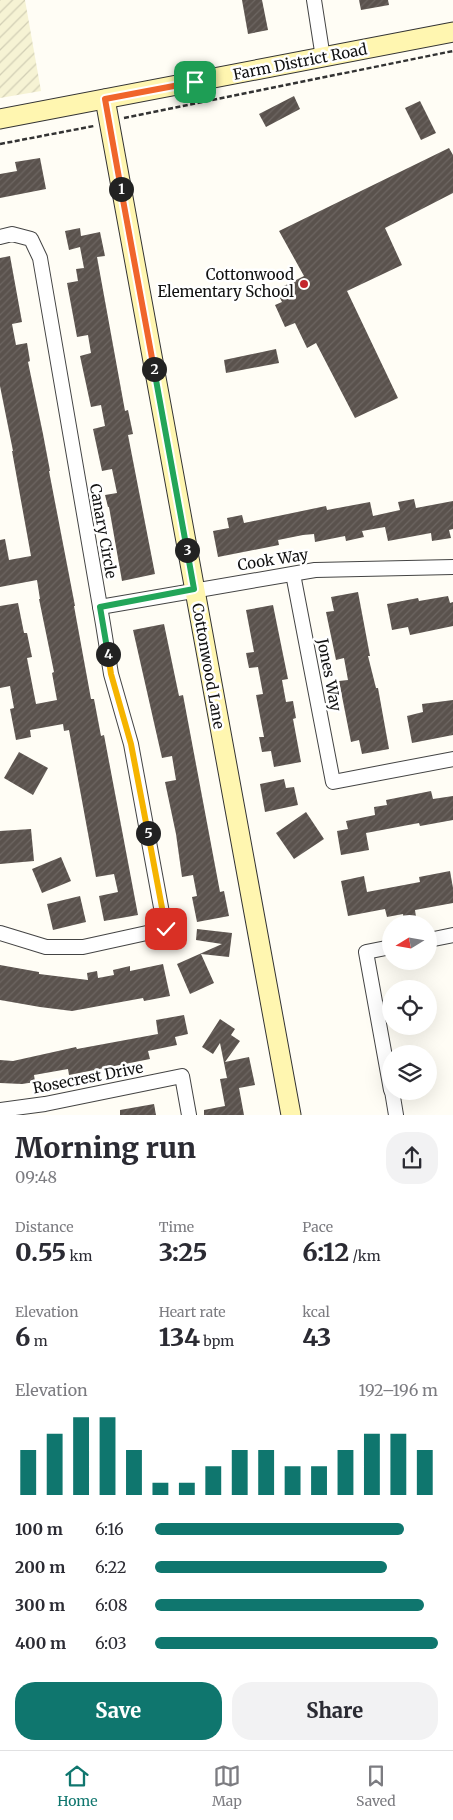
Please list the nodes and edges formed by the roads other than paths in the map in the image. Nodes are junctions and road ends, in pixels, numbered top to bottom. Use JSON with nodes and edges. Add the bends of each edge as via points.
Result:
{"nodes":[{"id":1,"x":314,"y":0,"type":"edge"},
{"id":2,"x":453,"y":32,"type":"edge"},
{"id":3,"x":323,"y":58,"type":"junction"},
{"id":4,"x":105,"y":99,"type":"junction"},
{"id":5,"x":0,"y":119,"type":"edge"},
{"id":6,"x":0,"y":237,"type":"edge"},
{"id":7,"x":453,"y":567,"type":"edge"},
{"id":8,"x":293,"y":574,"type":"junction"},
{"id":9,"x":194,"y":589,"type":"junction"},
{"id":10,"x":100,"y":607,"type":"junction"},
{"id":11,"x":453,"y":759,"type":"edge"},
{"id":12,"x":0,"y":934,"type":"edge"},
{"id":13,"x":453,"y":935,"type":"edge"},
{"id":14,"x":438,"y":938,"type":"edge"},
{"id":15,"x":382,"y":949,"type":"edge"},
{"id":16,"x":383,"y":1045,"type":"edge"},
{"id":17,"x":393,"y":1100,"type":"edge"},
{"id":18,"x":46,"y":1109,"type":"edge"},
{"id":19,"x":0,"y":1110,"type":"edge"},
{"id":20,"x":190,"y":1115,"type":"edge"},
{"id":21,"x":291,"y":1115,"type":"edge"},
{"id":22,"x":396,"y":1115,"type":"edge"}],
"edges":[{"from":1,"to":3,"type":"street"},
{"from":2,"to":3,"type":"main road","name":"Farm District Road"},
{"from":3,"to":4,"type":"main road","name":"Farm District Road"},
{"from":4,"to":5,"type":"main road","name":"Farm District Road"},
{"from":4,"to":9,"type":"main road","name":"Cottonwood Lane"},
{"from":6,"to":10,"type":"street","name":"Canary Circle","via":[[12,234],[31,239],[40,258]]},
{"from":7,"to":8,"type":"street","name":"Cook Way","via":[[315,570]]},
{"from":8,"to":9,"type":"street","name":"Cook Way"},
{"from":8,"to":11,"type":"street","name":"Jones Way","via":[[333,782]]},
{"from":9,"to":10,"type":"street","name":"Cook Way"},
{"from":9,"to":21,"type":"main road","name":"Cottonwood Lane"},
{"from":10,"to":12,"type":"street","name":"Canary Circle","via":[[111,674],[131,744],[166,929],[83,947],[46,947]]},
{"from":13,"to":14,"type":"street"},
{"from":15,"to":16,"type":"street","via":[[366,952]]},
{"from":17,"to":22,"type":"street"},
{"from":18,"to":19,"type":"street","name":"Rosecrest Drive"},
{"from":18,"to":20,"type":"street","name":"Rosecrest Drive","via":[[182,1076]]}]}
